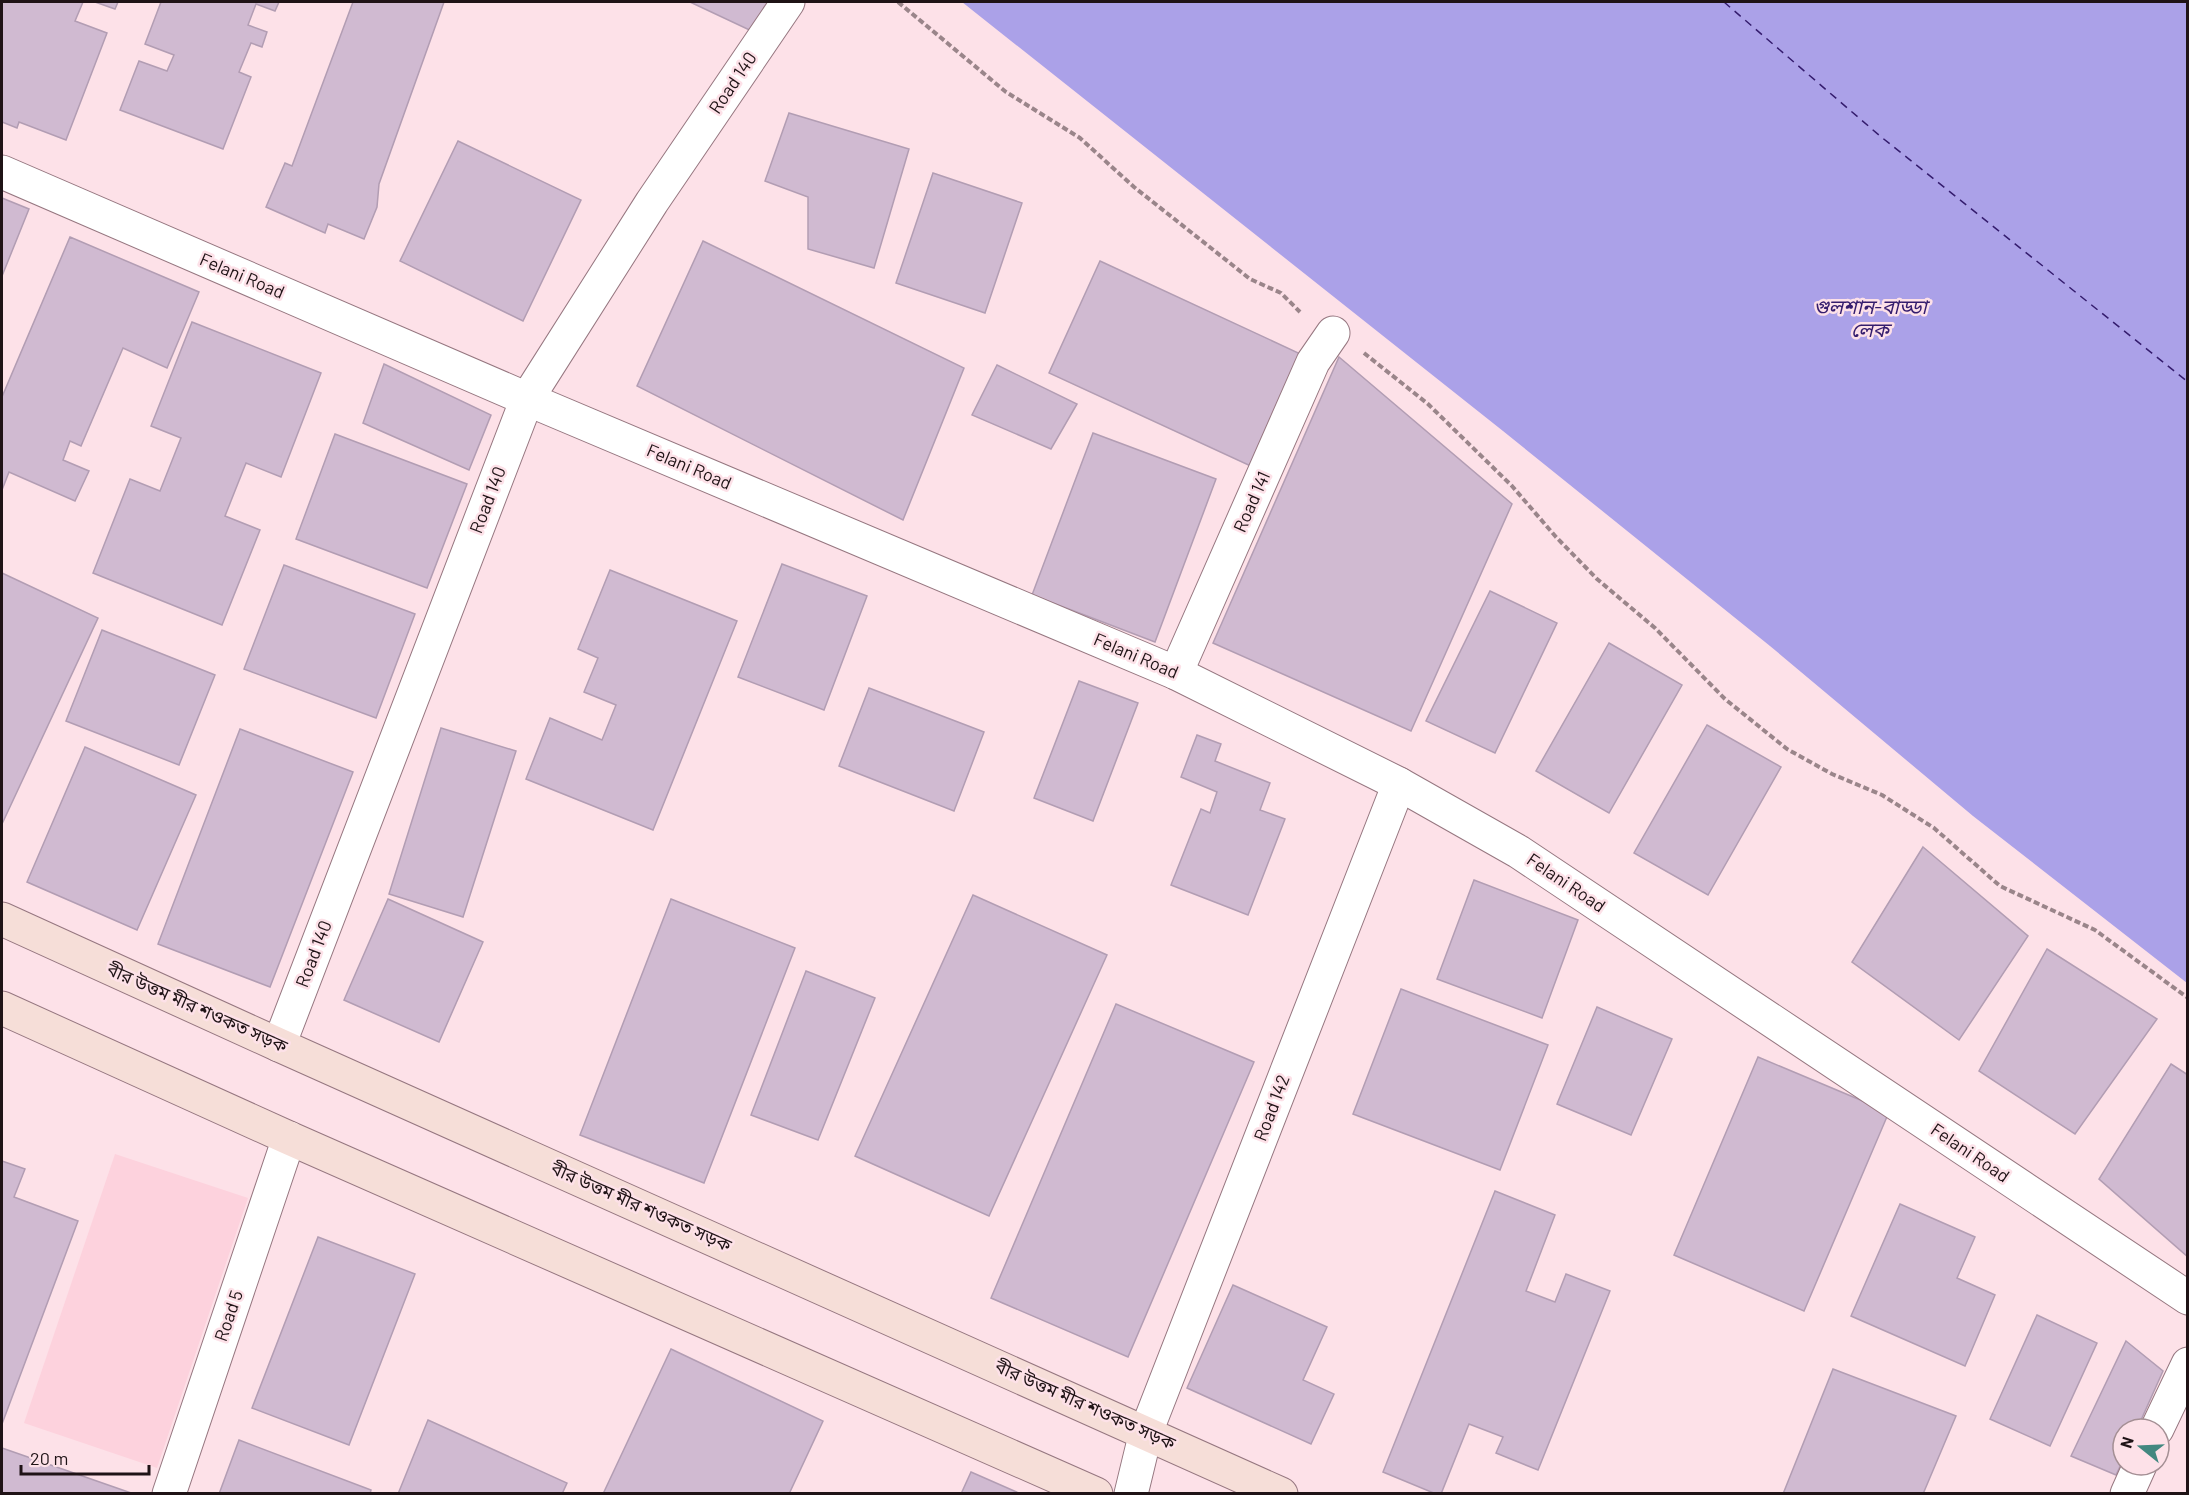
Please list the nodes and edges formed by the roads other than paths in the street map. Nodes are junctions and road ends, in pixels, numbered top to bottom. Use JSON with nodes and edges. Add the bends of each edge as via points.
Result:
{"nodes":[{"id":1,"x":788,"y":2,"type":"edge"},
{"id":2,"x":2,"y":172,"type":"edge"},
{"id":3,"x":1333,"y":333,"type":"road end"},
{"id":4,"x":527,"y":399,"type":"junction"},
{"id":5,"x":1176,"y":673,"type":"junction"},
{"id":6,"x":1399,"y":784,"type":"junction"},
{"id":7,"x":2,"y":919,"type":"edge"},
{"id":8,"x":2,"y":1008,"type":"edge"},
{"id":9,"x":279,"y":1045,"type":"junction"},
{"id":10,"x":289,"y":1138,"type":"junction"},
{"id":11,"x":2187,"y":1298,"type":"edge"},
{"id":12,"x":2187,"y":1364,"type":"edge"},
{"id":13,"x":2163,"y":1417,"type":"edge"},
{"id":14,"x":1146,"y":1432,"type":"junction"},
{"id":15,"x":2135,"y":1477,"type":"edge"},
{"id":16,"x":169,"y":1494,"type":"edge"},
{"id":17,"x":1096,"y":1494,"type":"edge"},
{"id":18,"x":1131,"y":1494,"type":"edge"},
{"id":19,"x":1281,"y":1494,"type":"edge"},
{"id":20,"x":2127,"y":1494,"type":"edge"}],
"edges":[{"from":1,"to":4,"type":"street","name":"Road 140","via":[[652,202]]},
{"from":2,"to":4,"type":"street","name":"Felani Road"},
{"from":3,"to":5,"type":"street","name":"Road 141","via":[[1313,362]]},
{"from":4,"to":5,"type":"street","name":"Felani Road"},
{"from":4,"to":9,"type":"street","name":"Road 140"},
{"from":5,"to":6,"type":"street","name":"Felani Road"},
{"from":6,"to":11,"type":"street","name":"Felani Road","via":[[1519,852]]},
{"from":6,"to":14,"type":"street","name":"Road 142"},
{"from":7,"to":9,"type":"main road","name":"বীর উত্তম মীর শওকত সড়ক"},
{"from":8,"to":10,"type":"main road"},
{"from":9,"to":14,"type":"main road","name":"বীর উত্তম মীর শওকত সড়ক"},
{"from":10,"to":16,"type":"street","name":"Road 5"},
{"from":10,"to":17,"type":"main road"},
{"from":12,"to":13,"type":"street"},
{"from":14,"to":18,"type":"street","name":"Road 142"},
{"from":14,"to":19,"type":"main road","name":"বীর উত্তম মীর শওকত সড়ক"},
{"from":15,"to":20,"type":"street"}]}
